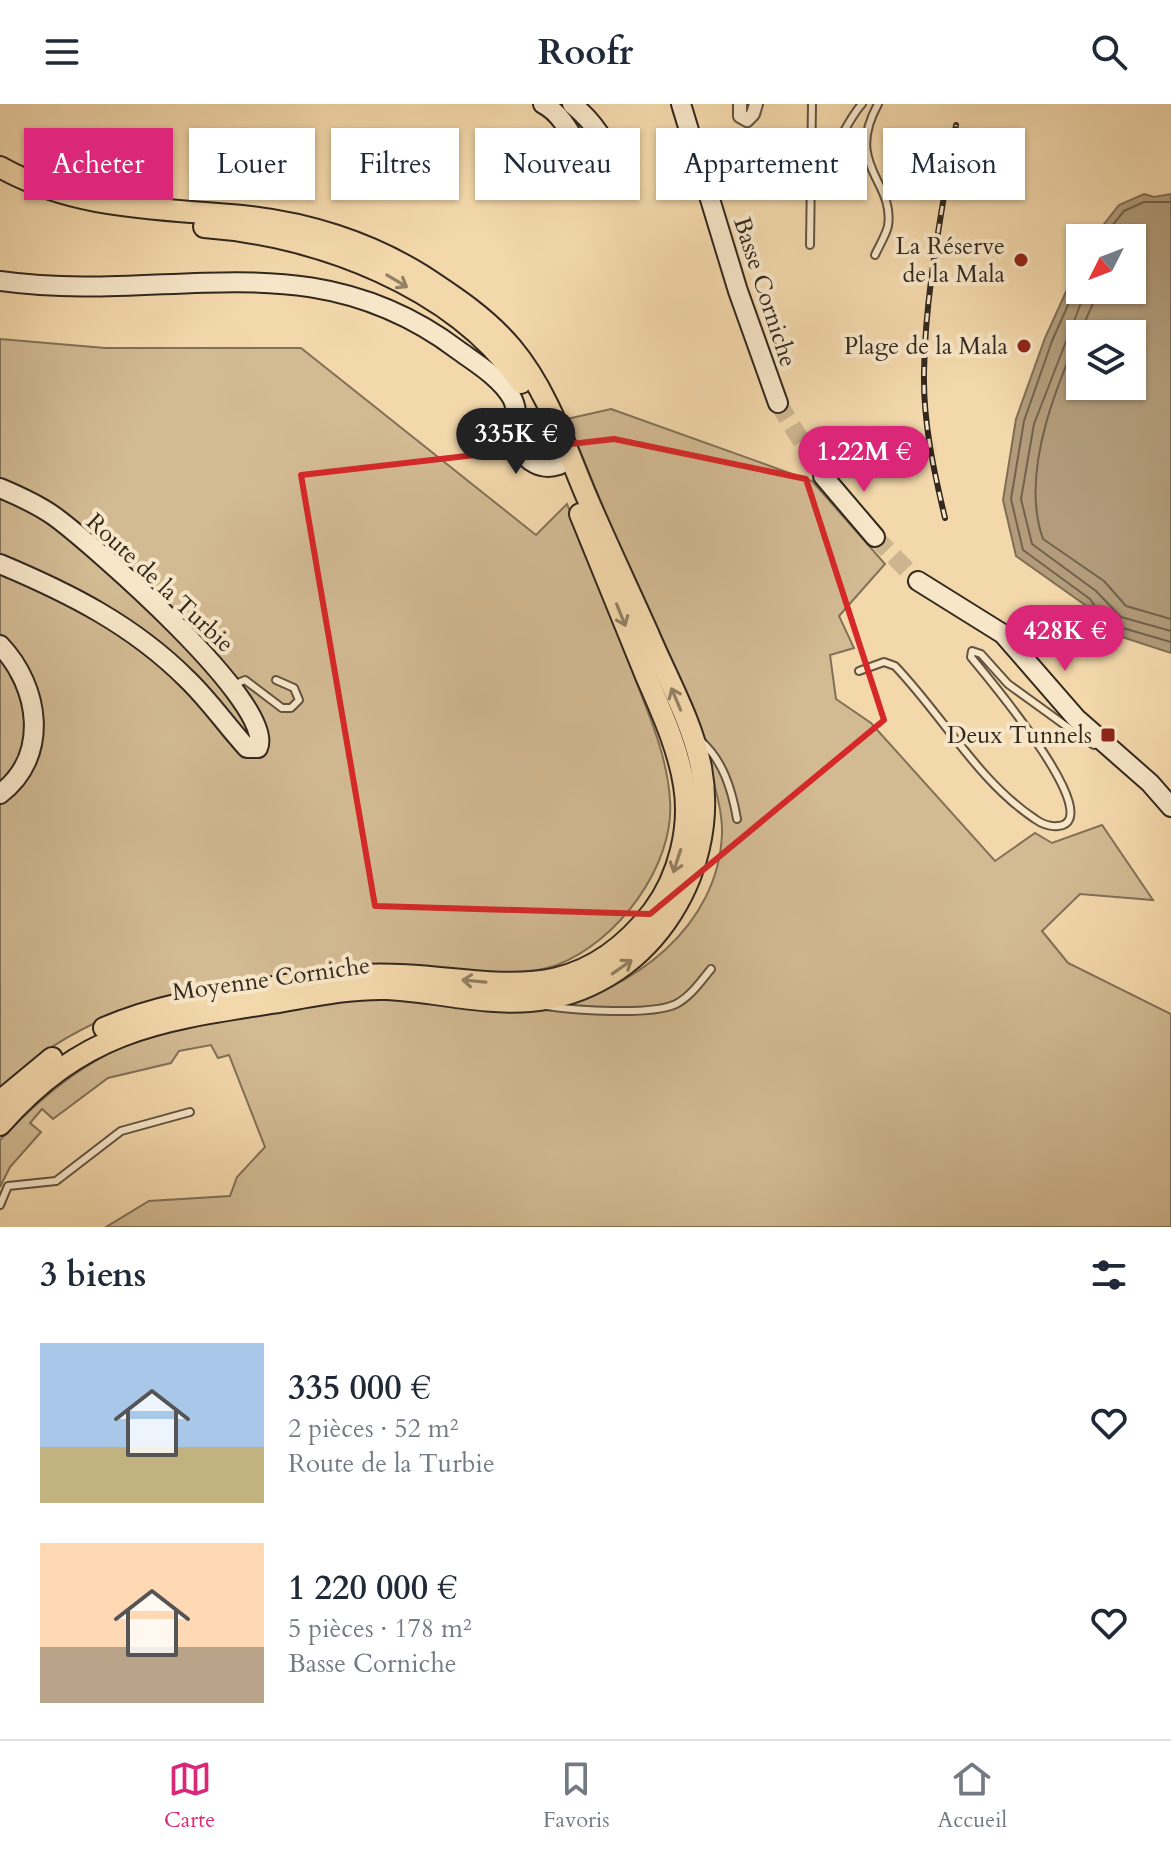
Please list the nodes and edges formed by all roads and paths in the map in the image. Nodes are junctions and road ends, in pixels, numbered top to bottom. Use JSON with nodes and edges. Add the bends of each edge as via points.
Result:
{"nodes":[{"id":1,"x":543,"y":104,"type":"edge"},
{"id":2,"x":572,"y":104,"type":"edge"},
{"id":3,"x":681,"y":104,"type":"edge"},
{"id":4,"x":740,"y":104,"type":"edge"},
{"id":5,"x":756,"y":104,"type":"edge"},
{"id":6,"x":812,"y":104,"type":"edge"},
{"id":7,"x":862,"y":104,"type":"edge"},
{"id":8,"x":878,"y":104,"type":"edge"},
{"id":9,"x":811,"y":128,"type":"edge"},
{"id":10,"x":844,"y":128,"type":"edge"},
{"id":11,"x":0,"y":167,"type":"edge"},
{"id":12,"x":0,"y":179,"type":"edge"},
{"id":13,"x":810,"y":200,"type":"edge"},
{"id":14,"x":810,"y":245,"type":"dead end"},
{"id":15,"x":875,"y":255,"type":"dead end"},
{"id":16,"x":0,"y":281,"type":"edge"},
{"id":17,"x":778,"y":403,"type":"tunnel mouth"},
{"id":18,"x":516,"y":430,"type":"junction"},
{"id":19,"x":561,"y":453,"type":"junction"},
{"id":20,"x":823,"y":476,"type":"tunnel mouth"},
{"id":21,"x":0,"y":488,"type":"edge"},
{"id":22,"x":875,"y":537,"type":"tunnel mouth"},
{"id":23,"x":0,"y":564,"type":"edge"},
{"id":24,"x":918,"y":581,"type":"tunnel mouth"},
{"id":25,"x":966,"y":644,"type":"dead end"},
{"id":26,"x":0,"y":645,"type":"edge"},
{"id":27,"x":972,"y":651,"type":"junction"},
{"id":28,"x":859,"y":671,"type":"dead end"},
{"id":29,"x":276,"y":680,"type":"dead end"},
{"id":30,"x":232,"y":686,"type":"junction"},
{"id":31,"x":690,"y":734,"type":"junction"},
{"id":32,"x":1101,"y":739,"type":"junction"},
{"id":33,"x":0,"y":794,"type":"edge"},
{"id":34,"x":1171,"y":807,"type":"edge"},
{"id":35,"x":737,"y":819,"type":"dead end"},
{"id":36,"x":711,"y":969,"type":"dead end"},
{"id":37,"x":531,"y":1001,"type":"junction"},
{"id":38,"x":0,"y":1101,"type":"edge"},
{"id":39,"x":190,"y":1112,"type":"dead end"},
{"id":40,"x":0,"y":1125,"type":"edge"},
{"id":41,"x":0,"y":1205,"type":"edge"}],
"edges":[{"from":1,"to":2,"type":"street","via":[[567,122],[588,167],[602,177],[610,166],[603,142]]},
{"from":3,"to":17,"type":"street","name":"Basse Corniche"},
{"from":4,"to":5,"type":"street","via":[[740,116],[747,120]]},
{"from":6,"to":9,"type":"lane"},
{"from":7,"to":10,"type":"lane"},
{"from":8,"to":15,"type":"lane","via":[[869,120],[866,148],[888,209],[888,227]]},
{"from":11,"to":19,"type":"main road","via":[[85,201],[275,221],[397,260],[456,298],[502,337],[537,383]]},
{"from":12,"to":19,"type":"main road","one_way":true,"via":[[80,211],[275,236],[364,263],[438,306],[494,350],[523,386]]},
{"from":13,"to":14,"type":"lane"},
{"from":16,"to":18,"type":"street","via":[[89,288],[255,280],[355,295],[402,314],[472,360],[514,400]]},
{"from":18,"to":19,"type":"street"},
{"from":18,"to":19,"type":"street","via":[[518,446],[542,467]]},
{"from":31,"to":19,"type":"main road","name":"Moyenne Corniche","one_way":true},
{"from":19,"to":38,"type":"main road","name":"Moyenne Corniche","one_way":true,"via":[[684,784],[682,845],[658,904],[610,955],[571,976],[526,984],[359,975],[167,1005],[91,1034]]},
{"from":20,"to":22,"type":"street"},
{"from":21,"to":30,"type":"street","name":"Route de la Turbie","via":[[55,517],[193,639]]},
{"from":23,"to":30,"type":"street","name":"Route de la Turbie","via":[[94,608],[139,637],[195,687],[244,744],[256,750],[260,732]]},
{"from":24,"to":32,"type":"street","via":[[1003,634]]},
{"from":25,"to":27,"type":"lane"},
{"from":26,"to":33,"type":"street","via":[[18,668],[34,719],[27,763]]},
{"from":27,"to":28,"type":"lane","via":[[971,657],[1058,776],[1072,808],[1065,825],[1046,825],[1026,813],[895,666],[884,662]]},
{"from":27,"to":32,"type":"lane","via":[[1084,739],[1094,745]]},
{"from":29,"to":30,"type":"lane","via":[[294,688],[299,700],[291,708],[282,708],[245,680]]},
{"from":31,"to":35,"type":"lane","via":[[706,745],[723,771]]},
{"from":37,"to":31,"type":"main road","name":"Moyenne Corniche","one_way":true,"via":[[603,979],[640,953],[684,894],[703,827],[700,765]]},
{"from":32,"to":34,"type":"street"},
{"from":36,"to":37,"type":"lane","via":[[676,1004],[644,1011],[563,1008]]},
{"from":37,"to":40,"type":"main road","name":"Moyenne Corniche","via":[[362,990],[158,1022],[96,1046],[69,1063]]},
{"from":39,"to":41,"type":"lane","via":[[121,1131],[56,1181],[8,1186]]}]}
